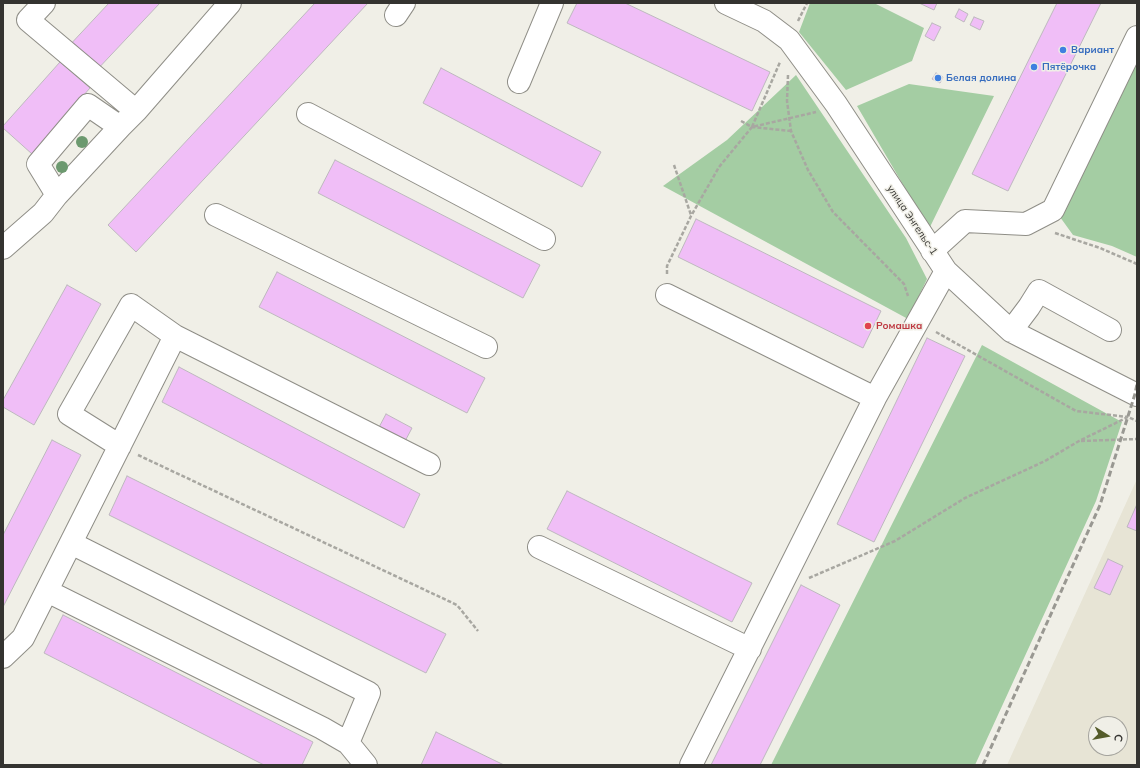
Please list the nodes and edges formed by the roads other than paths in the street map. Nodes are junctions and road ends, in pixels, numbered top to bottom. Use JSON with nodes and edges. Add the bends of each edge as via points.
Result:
{"nodes":[{"id":1,"x":44,"y":3,"type":"edge"},
{"id":2,"x":230,"y":3,"type":"edge"},
{"id":3,"x":552,"y":3,"type":"edge"},
{"id":4,"x":726,"y":3,"type":"edge"},
{"id":5,"x":1137,"y":37,"type":"edge"},
{"id":6,"x":519,"y":82,"type":"dead end"},
{"id":7,"x":136,"y":111,"type":"junction"},
{"id":8,"x":308,"y":114,"type":"dead end"},
{"id":9,"x":120,"y":126,"type":"junction"},
{"id":10,"x":58,"y":195,"type":"junction"},
{"id":11,"x":216,"y":214,"type":"dead end"},
{"id":12,"x":544,"y":239,"type":"dead end"},
{"id":13,"x":3,"y":248,"type":"edge"},
{"id":14,"x":932,"y":251,"type":"junction"},
{"id":15,"x":946,"y":271,"type":"junction"},
{"id":16,"x":667,"y":295,"type":"road end"},
{"id":17,"x":1110,"y":330,"type":"dead end"},
{"id":18,"x":1011,"y":331,"type":"junction"},
{"id":19,"x":175,"y":336,"type":"junction"},
{"id":20,"x":486,"y":347,"type":"dead end"},
{"id":21,"x":1137,"y":395,"type":"edge"},
{"id":22,"x":875,"y":398,"type":"junction"},
{"id":23,"x":120,"y":446,"type":"junction"},
{"id":24,"x":429,"y":464,"type":"dead end"},
{"id":25,"x":71,"y":543,"type":"junction"},
{"id":26,"x":540,"y":547,"type":"dead end"},
{"id":27,"x":47,"y":591,"type":"junction"},
{"id":28,"x":750,"y":649,"type":"junction"},
{"id":29,"x":3,"y":657,"type":"edge"},
{"id":30,"x":348,"y":743,"type":"junction"},
{"id":31,"x":366,"y":765,"type":"edge"},
{"id":32,"x":691,"y":765,"type":"edge"}],
"edges":[{"from":1,"to":7,"type":"street","via":[[28,20]]},
{"from":2,"to":7,"type":"street"},
{"from":3,"to":6,"type":"street"},
{"from":4,"to":14,"type":"street","name":"улица Энгельс-1","via":[[764,20],[789,40],[836,104]]},
{"from":5,"to":14,"type":"street","via":[[1053,210],[1026,224],[965,221]]},
{"from":7,"to":9,"type":"street"},
{"from":8,"to":12,"type":"street"},
{"from":9,"to":10,"type":"street"},
{"from":9,"to":10,"type":"street","via":[[88,105],[38,164]]},
{"from":10,"to":13,"type":"street","via":[[43,213]]},
{"from":11,"to":20,"type":"street"},
{"from":14,"to":15,"type":"street","name":"улица Энгельс-1"},
{"from":15,"to":18,"type":"street","name":"улица Энгельс-1"},
{"from":15,"to":22,"type":"street"},
{"from":16,"to":22,"type":"street"},
{"from":17,"to":18,"type":"street","via":[[1039,290]]},
{"from":18,"to":21,"type":"street","name":"улица Энгельс-1"},
{"from":19,"to":23,"type":"street"},
{"from":19,"to":23,"type":"street","via":[[131,305],[69,414]]},
{"from":19,"to":24,"type":"street"},
{"from":22,"to":28,"type":"street"},
{"from":23,"to":25,"type":"street"},
{"from":25,"to":27,"type":"street"},
{"from":25,"to":30,"type":"street","via":[[369,693]]},
{"from":26,"to":28,"type":"street"},
{"from":27,"to":29,"type":"street","via":[[23,638]]},
{"from":27,"to":30,"type":"street"},
{"from":28,"to":32,"type":"street"},
{"from":30,"to":31,"type":"street"}]}
